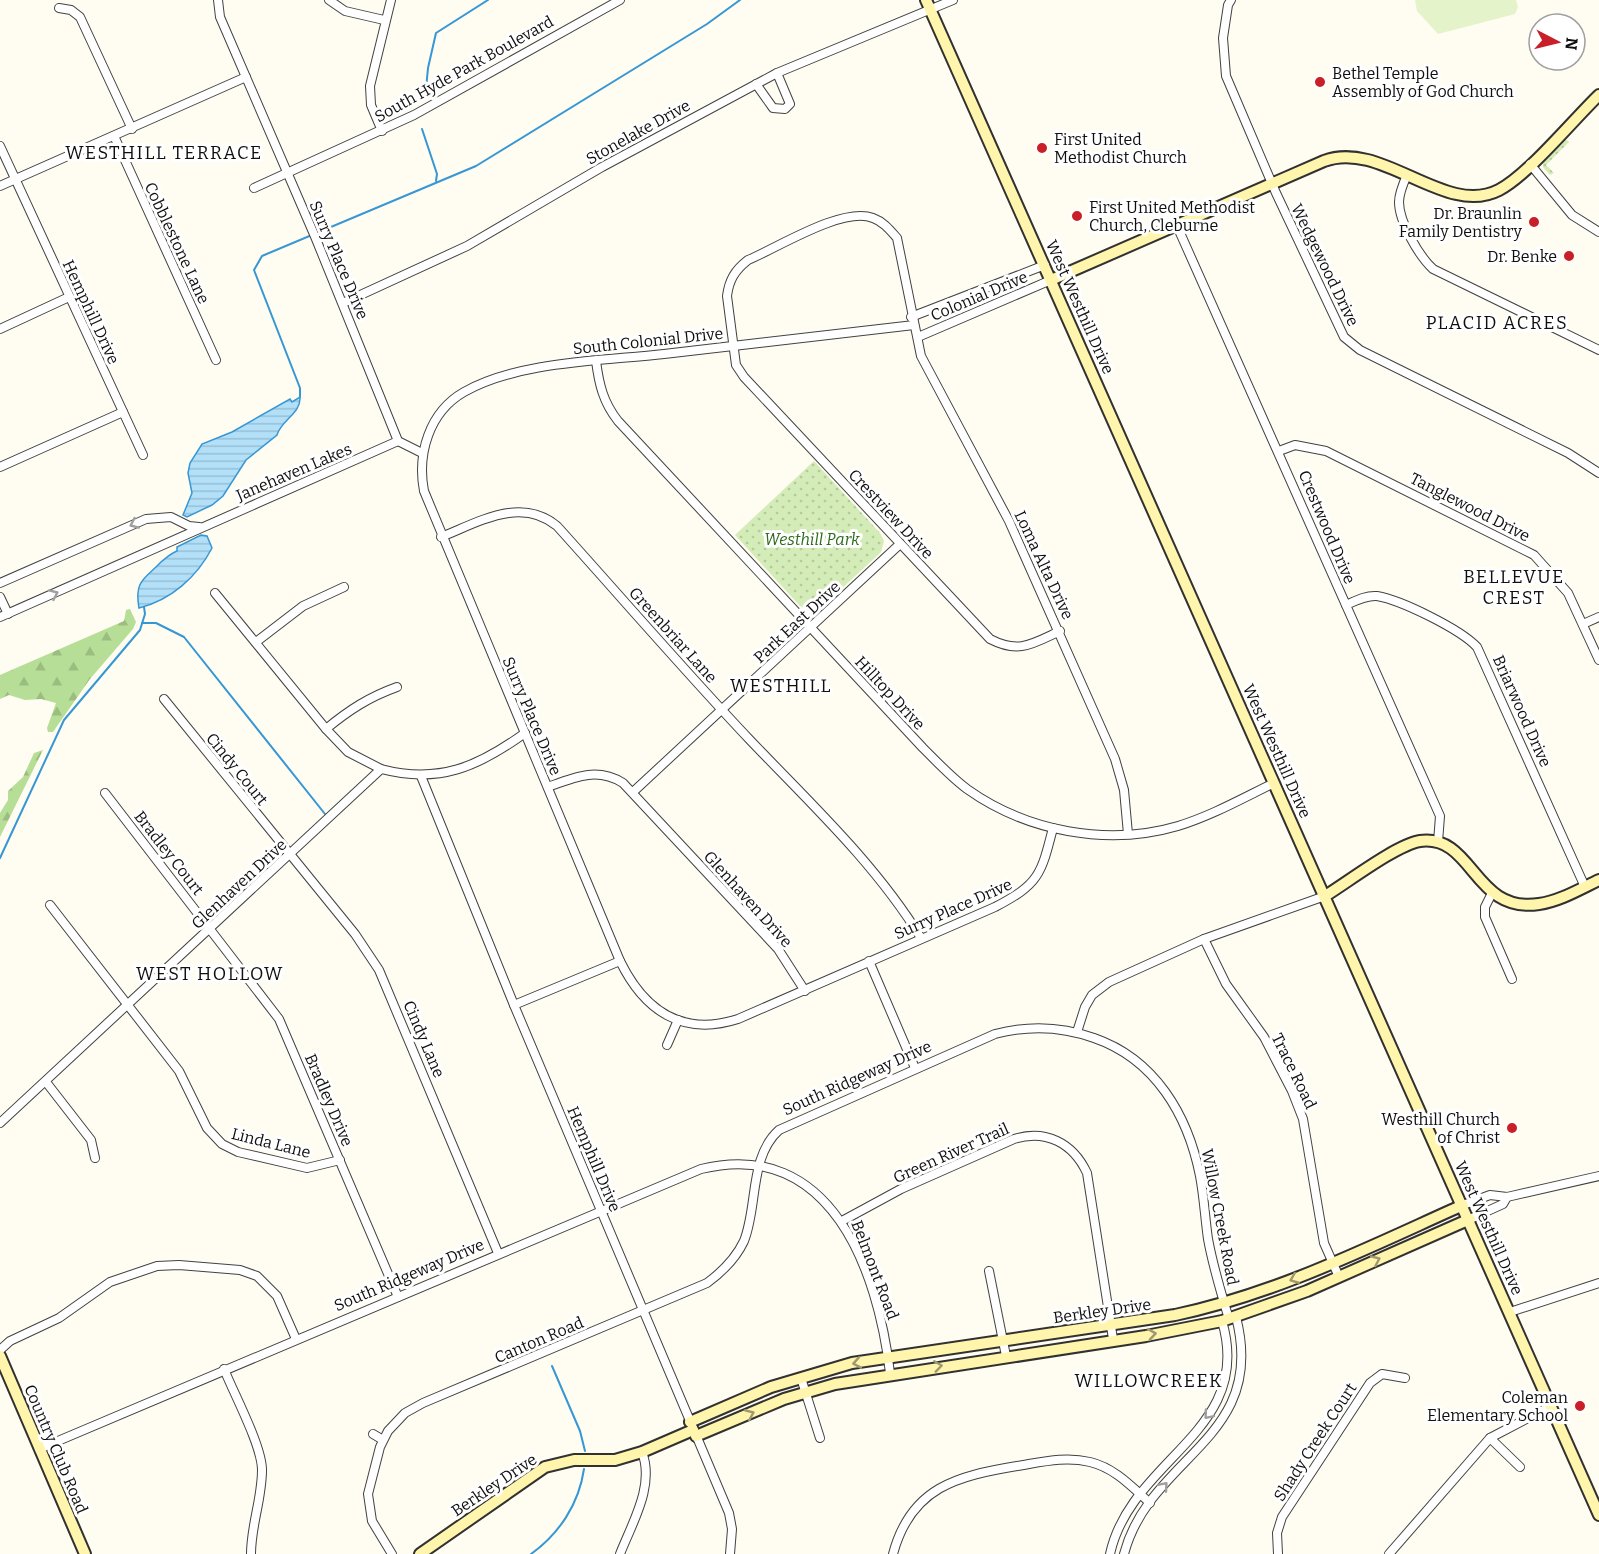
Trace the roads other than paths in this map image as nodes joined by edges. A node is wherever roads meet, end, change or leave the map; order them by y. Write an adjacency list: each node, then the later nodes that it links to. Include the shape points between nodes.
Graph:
1 (218, 0): 11 (street, Surry Place Drive, via 220,16)
2 (329, 0): 9 (street, via 345,11)
3 (391, 0): 9 (street)
4 (620, 0): 15 (street, South Hyde Park Boulevard)
5 (953, 0): 7 (street, Stonelake Drive)
6 (1231, 0): 22 (street, Wedgewood Drive, via 1223,38 1226,76)
7 (929, 5): 10 (street, Stonelake Drive); 27 (street, West Westhill Drive)
8 (59, 8): 14 (street, via 80,17)
9 (384, 20): 15 (street, via 370,86 371,105)
10 (777, 73): 12 (street, Stonelake Drive); 12 (street, via 790,104 785,110 773,108)
11 (246, 77): 14 (street); 19 (street, Surry Place Drive)
12 (756, 84): 30 (street, Stonelake Drive, via 467,246)
13 (1599, 96): 18 (street)
14 (132, 129): 16 (street)
15 (382, 131): 19 (street, South Hyde Park Boulevard)
16 (114, 136): 21 (street); 36 (street, Cobblestone Lane)
17 (0, 146): 21 (street, Hemphill Drive)
18 (1530, 164): 20 (street, via 1501,189 1478,196 1460,195); 26 (street, via 1572,214)
19 (288, 174): 24 (street, South Hyde Park Boulevard); 30 (street, Surry Place Drive)
20 (1407, 175): 22 (street, via 1362,158 1343,156); 35 (street, via 1400,212 1419,254 1433,269)
21 (15, 179): 23 (street); 29 (street, Hemphill Drive)
22 (1273, 185): 25 (street); 44 (street, Wedgewood Drive, via 1335,322 1351,344 1568,453)
23 (0, 186)
24 (254, 188)
25 (1177, 226): 28 (street); 40 (street, Crestwood Drive)
26 (1599, 231)
27 (1045, 265): 28 (street, West Westhill Drive); 31 (street, Colonial Drive)
28 (1051, 280): 33 (street, Colonial Drive); 67 (street, West Westhill Drive)
29 (69, 297): 32 (street); 38 (street, Hemphill Drive)
30 (343, 303): 39 (street, Surry Place Drive)
31 (912, 321): 33 (street, Loma Alta Drive); 34 (street, South Colonial Drive); 34 (street, Crestview Drive, via 897,238 872,217 855,216 838,219 739,267 728,285 727,296)
32 (0, 329)
33 (918, 337): 57 (street, Loma Alta Drive, via 929,375 1009,521)
34 (734, 346): 37 (street, South Colonial Drive); 47 (street, Crestview Drive, via 736,365 744,377)
35 (1599, 350)
36 (216, 360)
37 (596, 361): 41 (street, South Colonial Drive, via 519,372 463,393 438,418); 56 (street, Hilltop Drive, via 607,408)
38 (123, 412): 42 (street, Hemphill Drive); 43 (street)
39 (398, 441): 41 (street); 45 (street, Janehaven Lakes)
40 (1279, 451): 52 (street, Crestwood Drive); 55 (street, Tanglewood Drive, via 1295,445 1326,450 1521,547 1556,578)
41 (422, 453): 46 (street, Surry Place Drive, via 424,491)
42 (143, 455)
43 (0, 467)
44 (1599, 473)
45 (194, 528): 48 (street, one-way to 48, via 171,517 146,519); 53 (street, Janehaven Lakes, one-way to 45)
46 (441, 537): 62 (street, Greenbriar Lane, via 514,511 526,510 548,518); 64 (street, Surry Place Drive)
47 (900, 544): 56 (street, Park East Drive); 57 (street, Crestview Drive, via 990,639 1018,648)
48 (0, 583)
49 (344, 587): 58 (street, via 303,606)
50 (216, 593): 58 (street)
51 (0, 597): 53 (street)
52 (1346, 605): 73 (street, Crestwood Drive, via 1440,816); 76 (street, Briarwood Drive, via 1376,596 1458,631 1477,646)
53 (4, 616)
54 (1599, 617): 55 (street)
55 (1583, 624): 59 (street, Tanglewood Drive)
56 (811, 626): 62 (street, Park East Drive); 71 (street, Hilltop Drive, via 923,748 966,788 1017,817)
57 (1060, 632): 72 (street, Loma Alta Drive, via 1118,767)
58 (256, 642): 63 (street)
59 (1599, 660)
60 (397, 687): 63 (street, via 372,696)
61 (164, 699): 74 (street, Cindy Court)
62 (723, 711): 69 (street, Park East Drive); 81 (street, Greenbriar Lane, via 864,860)
63 (326, 729): 65 (street, via 348,752)
64 (525, 733): 66 (street, via 471,765 446,774); 68 (street, Surry Place Drive)
65 (381, 769): 66 (street); 74 (street, Glenhaven Drive)
66 (421, 776): 88 (street, Hemphill Drive)
67 (1274, 783): 72 (street, Hilltop Drive, via 1175,826); 78 (street, West Westhill Drive)
68 (548, 787): 69 (street, Glenhaven Drive, via 594,773 612,776); 83 (street, Surry Place Drive)
69 (633, 792): 86 (street, Glenhaven Drive, via 778,949)
70 (105, 793): 80 (street, Bradley Court)
71 (1053, 828): 72 (street, Hilltop Drive); 81 (street, Surry Place Drive, via 1041,872 1023,892 995,908)
72 (1128, 834)
73 (1438, 842): 77 (street, via 1457,852); 78 (street, via 1422,841 1403,847)
74 (290, 855): 80 (street, Glenhaven Drive); 104 (street, Cindy Lane, via 379,970)
75 (1599, 880): 76 (street)
76 (1585, 886): 77 (street, via 1537,904 1510,902)
77 (1492, 893): 85 (street, via 1485,917)
78 (1324, 896): 82 (street); 100 (street, West Westhill Drive)
79 (50, 905): 87 (street, Linda Lane)
80 (210, 929): 87 (street, Glenhaven Drive); 96 (street, Bradley Drive, via 279,1019)
81 (921, 938): 84 (street, Surry Place Drive)
82 (1204, 939): 90 (street, via 1101,987 1085,1007); 105 (street, Trace Road, via 1226,984 1264,1037 1292,1091 1303,1119 1319,1222)
83 (620, 961): 88 (street); 89 (street, Surry Place Drive, via 634,988 648,1003)
84 (869, 961): 86 (street, Surry Place Drive); 92 (street)
85 (1512, 979)
86 (805, 990): 89 (street, Surry Place Drive, via 725,1024)
87 (127, 1004): 93 (street, Glenhaven Drive); 96 (street, Linda Lane, via 187,1081 207,1128 222,1144 238,1152 307,1168)
88 (514, 1005): 101 (street, Hemphill Drive)
89 (678, 1020): 91 (street)
90 (1077, 1032): 92 (street, South Ridgeway Drive, via 1043,1027 1012,1030); 110 (street, Willow Creek Road, via 1110,1044 1143,1066 1178,1112 1196,1156 1208,1239)
91 (667, 1045)
92 (915, 1068): 97 (street, South Ridgeway Drive, via 779,1130 764,1150)
93 (46, 1082): 94 (street, Glenhaven Drive); 95 (street, via 91,1140)
94 (0, 1123)
95 (95, 1158)
96 (339, 1160): 109 (street, Bradley Drive)
97 (760, 1166): 101 (street, South Ridgeway Drive, via 735,1163 701,1169); 103 (street, Belmont Road, via 780,1171 808,1186); 111 (street, Canton Road, via 744,1240 728,1265 695,1290)
98 (1599, 1176): 99 (street, Berkley Drive)
99 (1507, 1197): 100 (street, Berkley Drive, via 1490,1195); 102 (street, Berkley Drive, via 1503,1204)
100 (1463, 1205): 102 (street, West Westhill Drive); 105 (street, Berkley Drive)
101 (601, 1211): 104 (street, South Ridgeway Drive); 111 (street, Hemphill Drive)
102 (1470, 1219): 107 (street, Berkley Drive, one-way to 102); 112 (street, West Westhill Drive)
103 (842, 1221): 114 (street, Green River Trail, via 901,1189 1014,1139 1034,1135 1057,1140 1075,1152 1087,1173); 121 (street, Belmont Road, via 879,1312)
104 (498, 1254): 109 (street, South Ridgeway Drive)
105 (1333, 1263): 107 (street, Trace Road); 110 (street, Berkley Drive, one-way to 110)
106 (989, 1271): 117 (street)
107 (1339, 1276): 113 (street, Berkley Drive, via 1307,1292)
108 (1599, 1283): 112 (street)
109 (398, 1297): 115 (street, South Ridgeway Drive)
110 (1224, 1304): 113 (street, Willow Creek Road); 114 (street, Berkley Drive)
111 (642, 1311): 128 (street, Hemphill Drive); 132 (street, Canton Road, via 413,1408 396,1421)
112 (1510, 1312): 127 (street, West Westhill Drive)
113 (1229, 1319): 116 (street, Berkley Drive, one-way to 113); 136 (street, Willow Creek Road, one-way to 136, via 1229,1363 1220,1398); 137 (street, Willow Creek Road, one-way to 113, via 1232,1404 1243,1360)
114 (1110, 1325): 116 (street, Green River Trail); 117 (street, Berkley Drive)
115 (296, 1339): 118 (street, via 277,1296 257,1276 240,1270 179,1265 157,1266 110,1282 59,1318 10,1341); 122 (street, South Ridgeway Drive)
116 (1113, 1339): 120 (street, Berkley Drive)
117 (1004, 1341): 120 (street); 121 (street, Berkley Drive)
118 (0, 1350)
119 (0, 1356): 133 (street, Country Club Road)
120 (1006, 1356): 123 (street, Berkley Drive, one-way to 120)
121 (889, 1358): 123 (street, Belmont Road); 124 (street, Berkley Drive, one-way to 124, via 852,1363)
122 (224, 1370): 133 (street, South Ridgeway Drive); 140 (street, via 262,1462)
123 (891, 1373): 126 (street, Berkley Drive)
124 (801, 1378): 126 (street); 128 (street, Berkley Drive)
125 (1405, 1378): 148 (street, Shady Creek Court, via 1383,1374 1370,1383 1282,1517 1277,1533)
126 (806, 1392): 128 (street, Berkley Drive, one-way to 126); 130 (street)
127 (1551, 1406): 131 (street); 138 (street, West Westhill Drive)
128 (693, 1429): 134 (street, Berkley Drive); 144 (street, Hemphill Drive, via 729,1513)
129 (373, 1434): 132 (street)
130 (820, 1438)
131 (1490, 1438): 135 (street); 149 (street)
132 (383, 1440): 141 (street, Canton Road, via 368,1502 372,1521)
133 (39, 1449): 139 (street, Country Club Road)
134 (642, 1452): 142 (street, Berkley Drive, via 615,1461 574,1460 545,1467); 143 (street, via 647,1469 645,1488)
135 (1520, 1467)
136 (1139, 1494): 137 (street); 145 (street, via 1107,1468 1074,1460 1058,1459 970,1474 937,1489 915,1509); 146 (street, Willow Creek Road, via 1124,1516)
137 (1149, 1503): 147 (street, Willow Creek Road)
138 (1599, 1515)
139 (85, 1554)
140 (251, 1554)
141 (392, 1554)
142 (420, 1554)
143 (620, 1554)
144 (730, 1554)
145 (892, 1554)
146 (1110, 1554)
147 (1124, 1554)
148 (1278, 1554)
149 (1389, 1554)

